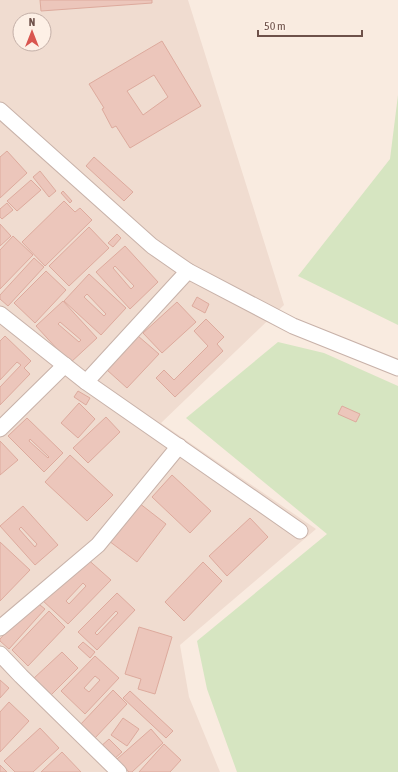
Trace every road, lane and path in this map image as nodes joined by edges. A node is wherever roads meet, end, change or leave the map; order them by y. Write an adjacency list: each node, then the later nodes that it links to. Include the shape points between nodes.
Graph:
1 (0, 110): 2 (street, via 152,246)
2 (188, 271): 5 (street, via 293,326); 6 (street)
3 (0, 314): 4 (street)
4 (64, 365): 6 (street); 7 (street)
5 (398, 368)
6 (86, 382): 8 (street)
7 (0, 430)
8 (179, 446): 9 (street); 10 (street, via 98,545)
9 (300, 531)
10 (0, 628)
11 (0, 654): 12 (street)
12 (119, 772)

